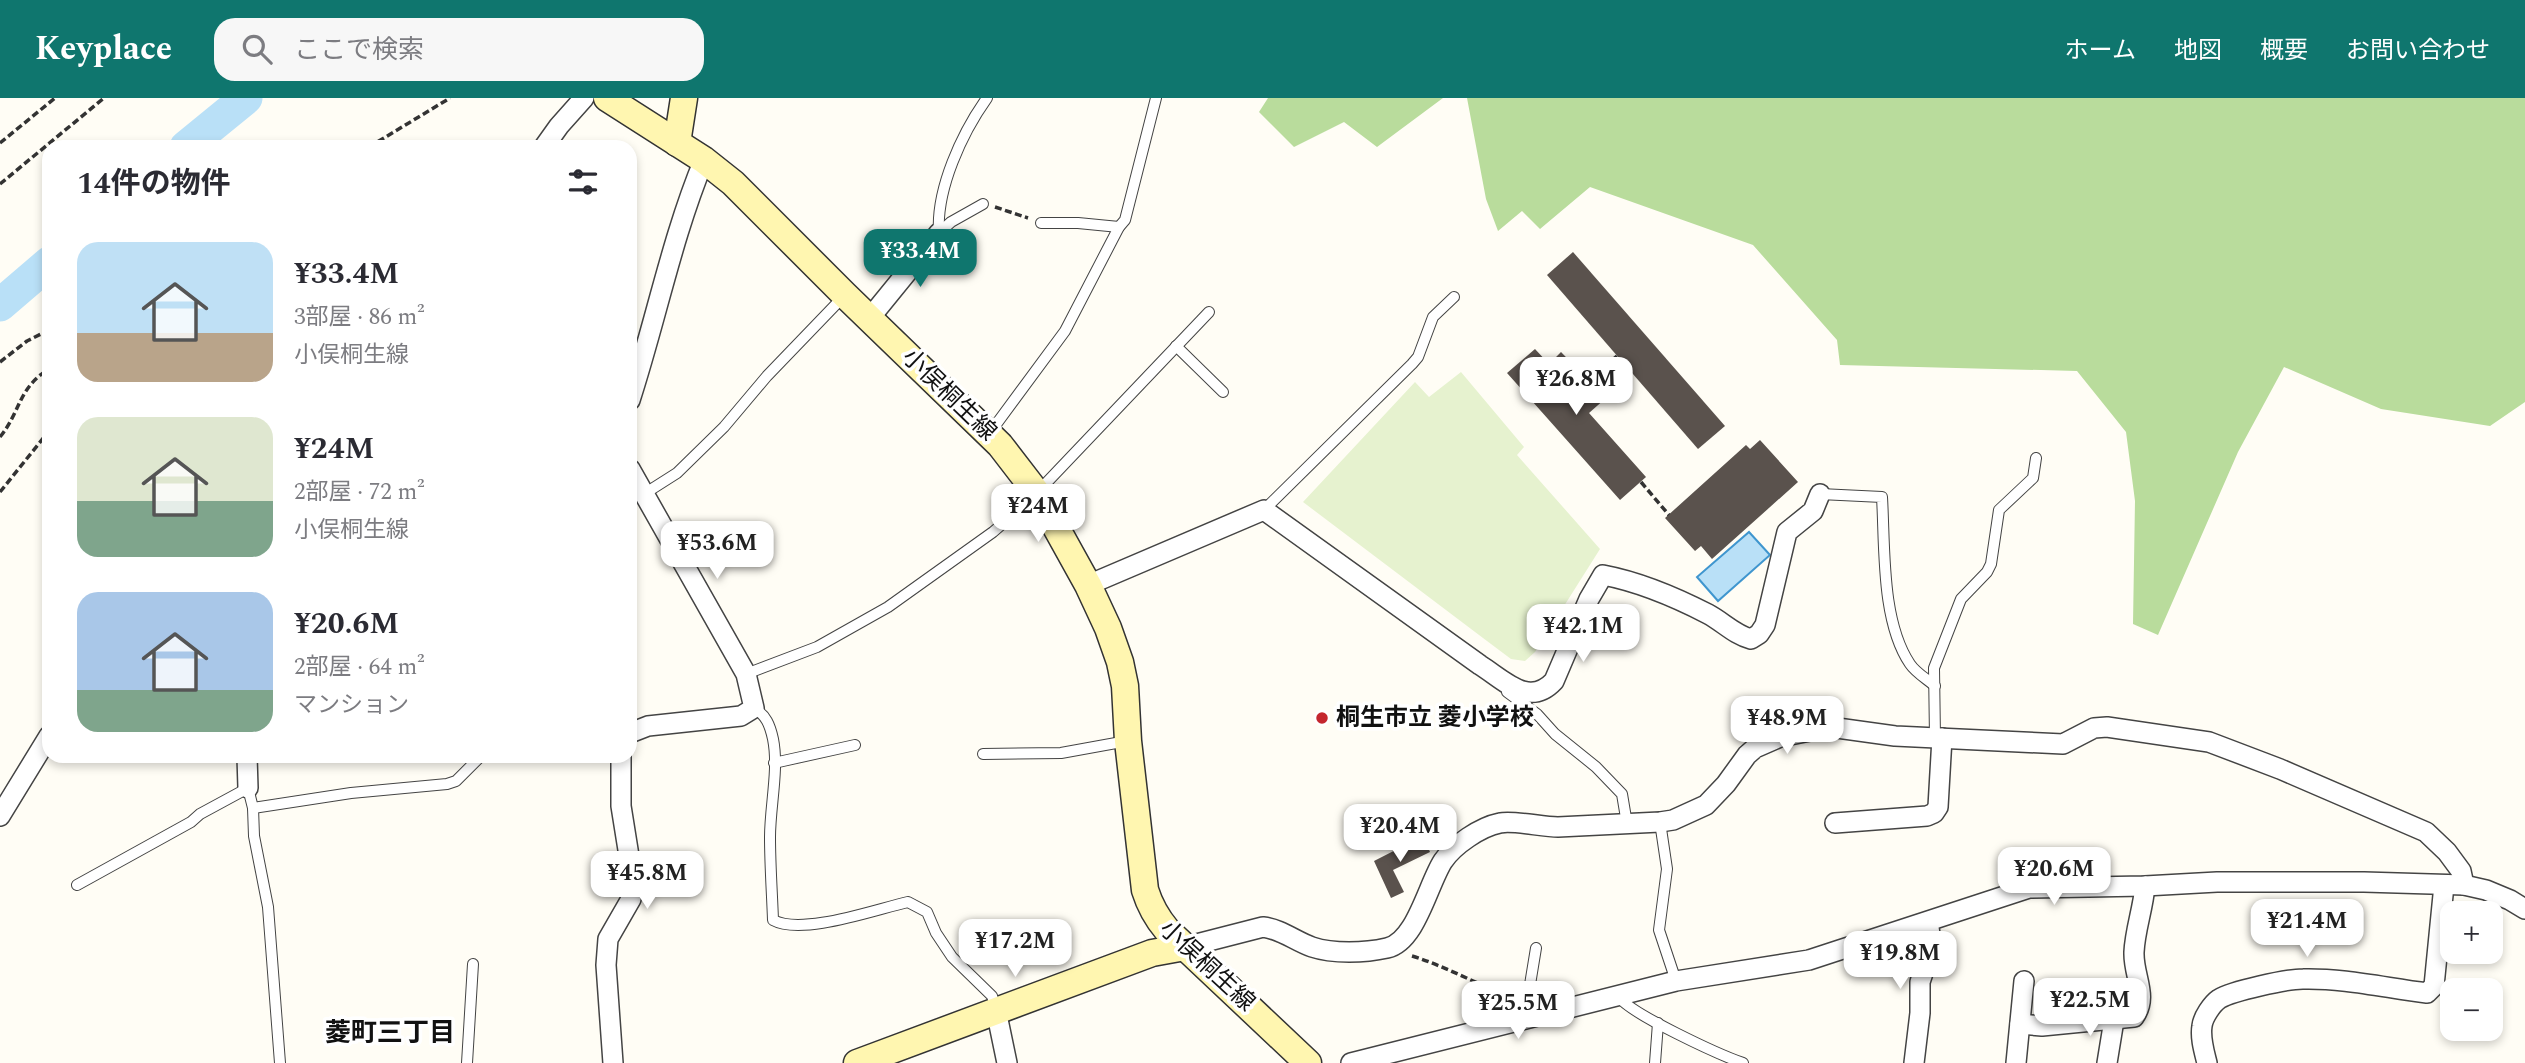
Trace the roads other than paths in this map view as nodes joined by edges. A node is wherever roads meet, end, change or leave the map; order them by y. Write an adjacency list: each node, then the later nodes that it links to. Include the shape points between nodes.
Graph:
1 (584, 98): 6 (street)
2 (607, 98): 7 (main road, 小俣桐生線)
3 (684, 98): 7 (main road)
4 (986, 98): 12 (lane, via 944,187)
5 (1156, 98): 11 (lane, via 1125,220)
6 (549, 140)
7 (677, 143): 8 (main road, 小俣桐生線)
8 (704, 160): 13 (main road, 小俣桐生線, via 746,194); 18 (street, via 675,239)
9 (983, 204): 12 (lane)
10 (1041, 223): 11 (lane)
11 (1119, 227): 20 (lane, via 1065,331)
12 (939, 233): 16 (street)
13 (845, 295): 16 (main road, 小俣桐生線); 24 (lane, via 724,427 677,473)
14 (1454, 297): 26 (lane, via 1433,317 1418,358)
15 (1209, 313): 17 (lane)
16 (869, 319): 20 (main road, 小俣桐生線)
17 (1176, 346): 19 (lane); 23 (lane)
18 (637, 378)
19 (1223, 392)
20 (989, 434): 23 (main road, 小俣桐生線)
21 (2035, 458): 30 (lane, via 2033,478 1999,510 1991,564 1961,599 1934,668)
22 (637, 482): 24 (street)
23 (1037, 493): 27 (main road, 小俣桐生線); 29 (lane, via 993,532 888,607 817,647)
24 (644, 494): 29 (street)
25 (1819, 494): 28 (street, via 1813,511 1787,532 1765,625 1751,639 1679,598 1603,575 1554,681 1545,690 1530,694); 30 (lane, via 1882,497 1895,628 1912,666)
26 (1264, 510): 27 (street); 28 (street)
27 (1088, 585): 34 (main road, 小俣桐生線, via 1124,674)
28 (1480, 665): 47 (lane, via 1500,688 1597,767 1622,794)
29 (746, 674): 31 (street)
30 (1935, 686): 33 (lane)
31 (754, 708): 32 (street, via 741,716); 41 (lane, via 767,719)
32 (637, 730)
33 (1939, 737): 45 (street, via 1830,727 1780,737 1747,755 1706,805); 46 (street, via 1938,807 1934,813); 49 (street, via 2063,744 2094,727 2107,727 2209,742 2426,832 2461,872)
34 (1128, 741): 37 (lane, via 1062,753); 53 (main road, 小俣桐生線, via 1145,890 1155,917)
35 (855, 745): 41 (lane)
36 (42, 747): 44 (street)
37 (983, 754)
38 (247, 763): 42 (street)
39 (474, 763): 43 (lane, via 447,784)
40 (621, 763): 66 (street, via 621,806 633,881 631,900 608,939)
41 (774, 763): 59 (lane, via 770,837 773,920 823,923 908,902 927,912 952,957 992,996)
42 (248, 788): 43 (lane); 48 (lane)
43 (253, 808): 64 (lane, via 268,907)
44 (0, 816)
45 (1660, 822): 47 (street); 56 (lane, via 1667,869 1659,930)
46 (1835, 823)
47 (1627, 824): 53 (street, via 1542,827 1509,822 1486,828 1444,860 1413,924 1394,945 1373,950 1313,948 1263,927)
48 (77, 885)
49 (2454, 885): 50 (street, via 2217,881); 51 (street, via 2486,890); 76 (street, via 2434,986 2427,993 2300,979 2245,990 2220,998 2202,1024)
50 (2145, 886): 52 (street, via 2029,888); 61 (street, via 2134,952 2141,1008 2134,1017)
51 (2525, 909)
52 (1928, 922): 56 (street, via 1809,960); 73 (street, via 1932,946 1920,982)
53 (1185, 947): 59 (main road, via 1152,953); 69 (main road, 小俣桐生線)
54 (1536, 948): 60 (lane)
55 (473, 964): 65 (lane)
56 (1676, 981): 58 (street)
57 (2024, 981): 63 (street)
58 (1617, 995): 60 (street); 62 (lane)
59 (996, 1010): 67 (main road); 68 (street)
60 (1527, 1010): 70 (street)
61 (2114, 1020): 63 (street); 75 (street)
62 (1658, 1023): 71 (lane); 72 (lane)
63 (2020, 1024): 74 (street)
64 (280, 1063)
65 (467, 1063)
66 (613, 1063)
67 (857, 1063)
68 (1007, 1063)
69 (1308, 1063)
70 (1351, 1063)
71 (1655, 1063)
72 (1743, 1063)
73 (1914, 1063)
74 (2016, 1063)
75 (2107, 1063)
76 (2207, 1063)

